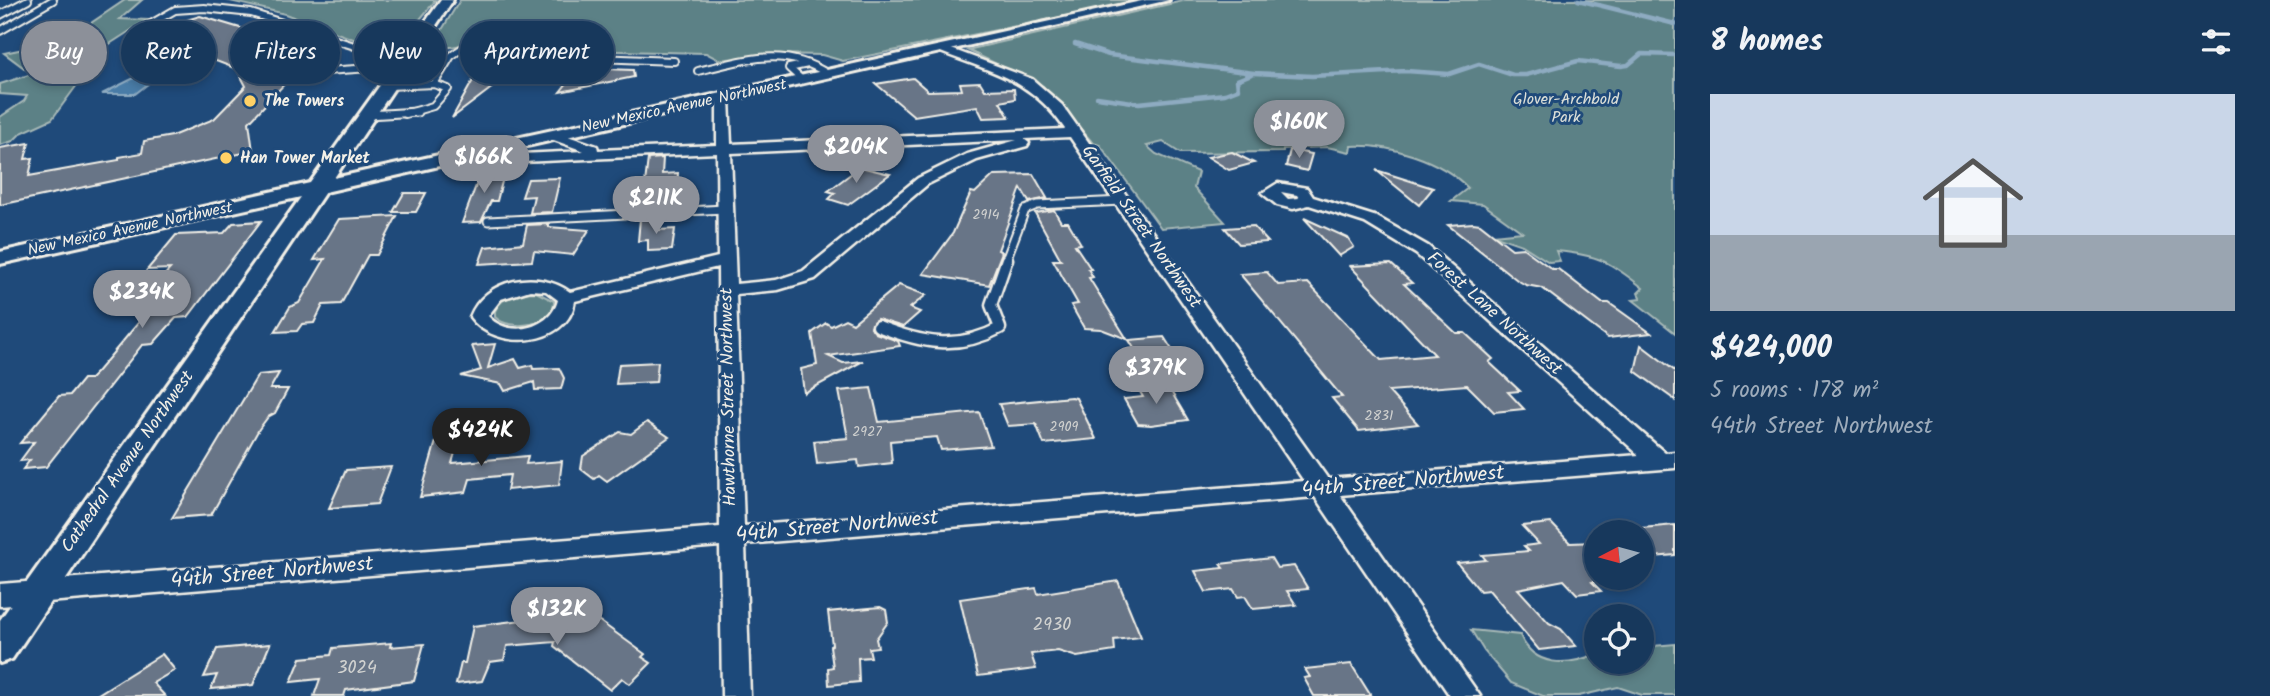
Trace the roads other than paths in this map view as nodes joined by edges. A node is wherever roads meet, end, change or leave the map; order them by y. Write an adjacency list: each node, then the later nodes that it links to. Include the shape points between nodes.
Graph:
1 (29, 0): 5 (lane)
2 (53, 0): 8 (lane)
3 (447, 0): 7 (street, Cathedral Avenue Northwest)
4 (1163, 0): 10 (street, New Mexico Avenue Northwest)
5 (0, 15)
6 (156, 21): 9 (lane, via 175,10 251,13)
7 (432, 21)
8 (0, 31)
9 (354, 46)
10 (942, 49): 17 (street, New Mexico Avenue Northwest); 23 (street, Garfield Street Northwest, via 1028,82 1051,100)
11 (460, 51): 12 (lane)
12 (451, 52): 13 (lane); 14 (lane, via 475,45 519,55)
13 (446, 61)
14 (674, 61)
15 (810, 63): 16 (lane, via 755,59); 17 (lane); 18 (lane, via 789,68)
16 (698, 71)
17 (828, 74): 18 (street, New Mexico Avenue Northwest)
18 (802, 80): 21 (street, New Mexico Avenue Northwest)
19 (434, 84): 20 (lane); 22 (lane, via 447,89 438,105 424,111)
20 (388, 86): 22 (street, Cathedral Avenue Northwest)
21 (723, 98): 24 (street, New Mexico Avenue Northwest); 25 (street, Hawthorne Street Northwest)
22 (368, 115): 28 (street, Cathedral Avenue Northwest)
23 (1075, 133): 25 (street); 30 (street, Garfield Street Northwest); 35 (street, via 1000,148 953,165 912,188 816,272 778,285)
24 (553, 135): 26 (street); 27 (street, New Mexico Avenue Northwest)
25 (724, 148): 26 (street); 31 (street, Hawthorne Street Northwest)
26 (610, 153): 27 (street)
27 (432, 162): 28 (street, New Mexico Avenue Northwest)
28 (319, 187): 33 (street, New Mexico Avenue Northwest); 41 (street, Cathedral Avenue Northwest)
29 (1308, 200): 38 (street, Forest Lane Northwest, via 1371,220 1413,243)
30 (1123, 201): 37 (lane, via 1025,209 991,304 1000,328 984,338 941,345 921,343); 39 (street, Garfield Street Northwest)
31 (726, 209): 32 (lane); 34 (street, Hawthorne Street Northwest)
32 (488, 220)
33 (0, 258)
34 (727, 260): 35 (street, Hawthorne Street Northwest); 36 (street)
35 (727, 290): 40 (street, Hawthorne Street Northwest)
36 (567, 298)
37 (878, 326)
38 (1667, 461): 39 (street, 44th Street Northwest)
39 (1323, 489): 40 (street, 44th Street Northwest); 45 (street, Garfield Street Northwest)
40 (732, 536): 41 (street, 44th Street Northwest); 44 (street, Hawthorne Street Northwest)
41 (39, 592): 42 (street, 44th Street Northwest); 43 (street, Cathedral Avenue Northwest)
42 (0, 595)
43 (0, 648)
44 (736, 696)
45 (1466, 696)

